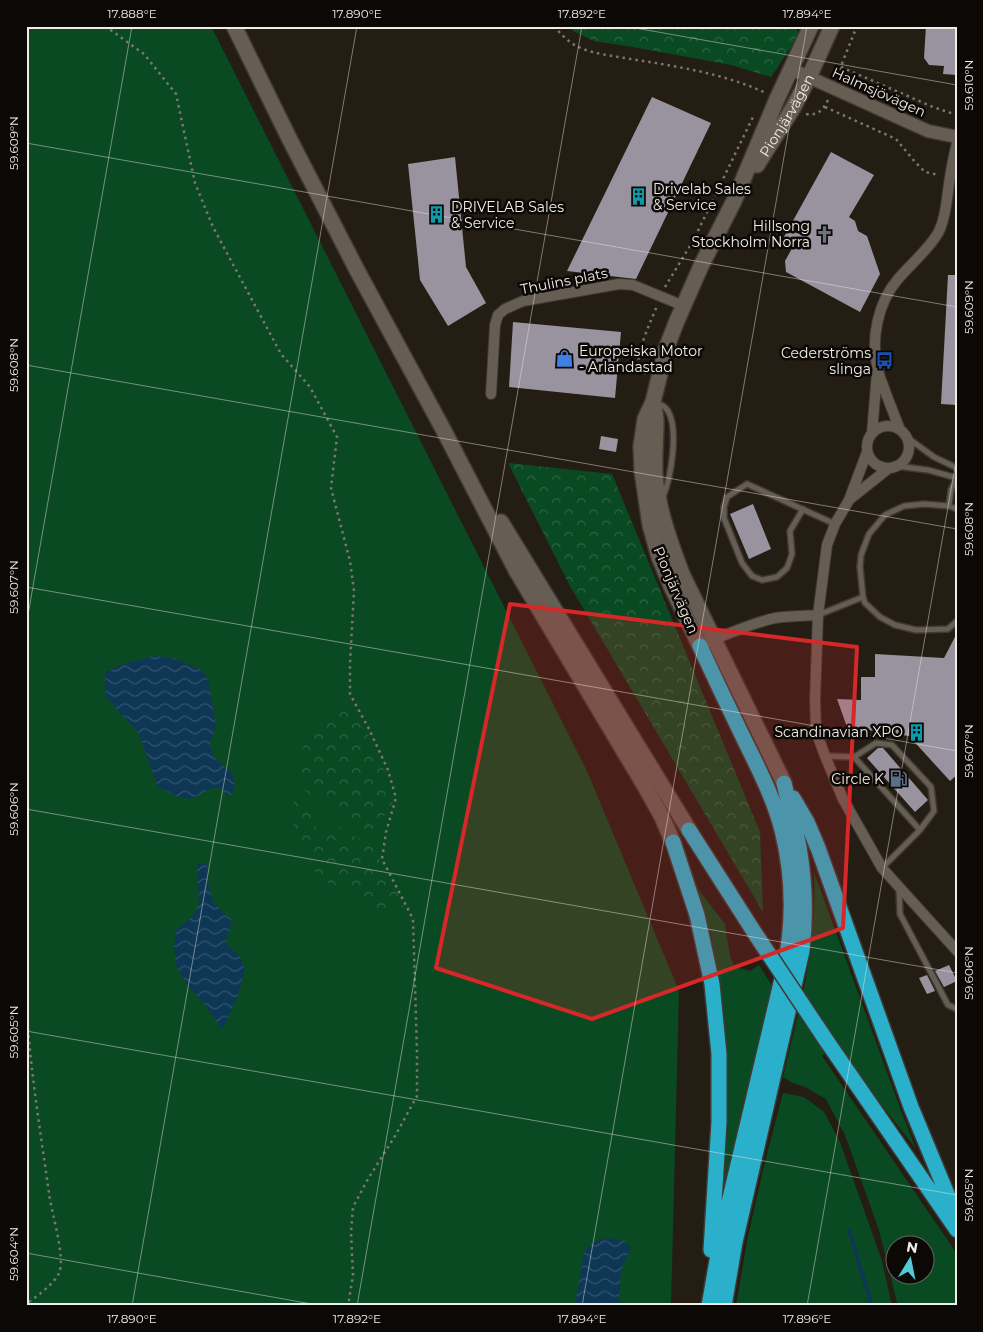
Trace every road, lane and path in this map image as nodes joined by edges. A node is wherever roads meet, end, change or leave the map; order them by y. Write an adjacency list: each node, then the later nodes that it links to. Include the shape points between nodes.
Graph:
1 (105, 26): 56 (path, via 144,54 176,94 195,182 212,227 281,354 310,387 337,437 331,488 350,561 354,592 350,694 388,770 396,798 382,859 413,919 417,1052 417,1096 353,1207)
2 (234, 26): 26 (main road, via 358,272)
3 (554, 26): 11 (path, via 565,39 585,50 712,74)
4 (811, 26): 8 (main road, Pionjärvägen)
5 (832, 26): 9 (main road, Pionjärvägen)
6 (857, 26): 7 (path)
7 (841, 67): 10 (path); 15 (path)
8 (790, 69): 9 (street, Halmsjövägen); 11 (main road, Pionjärvägen)
9 (809, 77): 10 (street, Halmsjövägen); 13 (main road, Pionjärvägen)
10 (832, 88): 12 (path); 16 (street, Halmsjövägen, via 928,131)
11 (777, 99): 19 (main road, Pionjärvägen)
12 (825, 106): 13 (path, via 812,115); 18 (path, via 896,139 925,172)
13 (793, 108): 19 (main road, Pionjärvägen)
14 (756, 109): 20 (path, via 693,241)
15 (957, 115)
16 (957, 137)
17 (957, 143): 22 (street, via 940,231 896,281 882,308 876,335)
18 (940, 175)
19 (734, 202): 21 (main road, Pionjärvägen)
20 (661, 296): 21 (street, Thulins plats); 23 (path, via 637,365 644,374); 24 (street, Thulins plats, via 633,285 619,284 523,301 505,309 498,315 495,325)
21 (684, 306): 23 (main road, Pionjärvägen)
22 (878, 370): 27 (street); 28 (street)
23 (658, 377): 25 (main road, Pionjärvägen)
24 (491, 394)
25 (653, 402): 41 (main road, Pionjärvägen, via 656,419 655,474 660,504 671,546); 41 (main road, Pionjärvägen, via 645,419 641,446 650,525 672,588)
26 (443, 430): 45 (main road); 47 (main road, via 517,572 646,788)
27 (872, 433): 28 (street, via 893,427); 29 (street)
28 (902, 433): 30 (street, via 908,444 908,453 903,461); 31 (lane, via 934,457)
29 (867, 452): 30 (street, via 874,463); 33 (street)
30 (892, 467): 32 (lane, via 928,470); 33 (street)
31 (957, 468)
32 (957, 477): 34 (lane)
33 (849, 500): 37 (street)
34 (948, 506): 36 (lane); 38 (lane, via 904,506 885,515 869,534 861,555)
35 (803, 509): 35 (lane, via 747,484 728,497 724,518 742,564 752,576 762,580 777,577 787,568 792,554 790,531); 37 (lane)
36 (957, 509)
37 (835, 524): 39 (street, via 827,545)
38 (863, 597): 39 (lane); 40 (lane, via 880,617 916,630 948,629)
39 (818, 615): 41 (street, Pionjärvägen, via 765,620); 42 (street, via 814,699 816,731)
40 (957, 621)
41 (707, 643): 44 (main road, Pionjärvägen); 57 (highway, via 782,829 791,905 790,944 722,1232)
42 (825, 756): 43 (lane); 48 (street, via 843,800)
43 (854, 757): 46 (lane); 46 (lane, via 876,743 892,745 931,787 934,812)
44 (784, 783): 53 (highway, via 818,848 903,1085); 58 (highway, via 803,880 802,950 735,1242)
45 (689, 830): 54 (highway, bridge, via 826,1040)
46 (920, 830): 48 (lane)
47 (673, 842): 57 (highway, via 697,916 710,974 719,1054 719,1122)
48 (882, 868): 49 (street)
49 (899, 887): 50 (street); 52 (lane, via 900,914 948,1005)
50 (957, 951)
51 (26, 1003): 55 (path, via 33,1082 61,1260 59,1273 47,1288)
52 (957, 1009)
53 (957, 1218)
54 (957, 1230)
55 (26, 1304)
56 (348, 1306)
57 (709, 1306)
58 (724, 1306)

